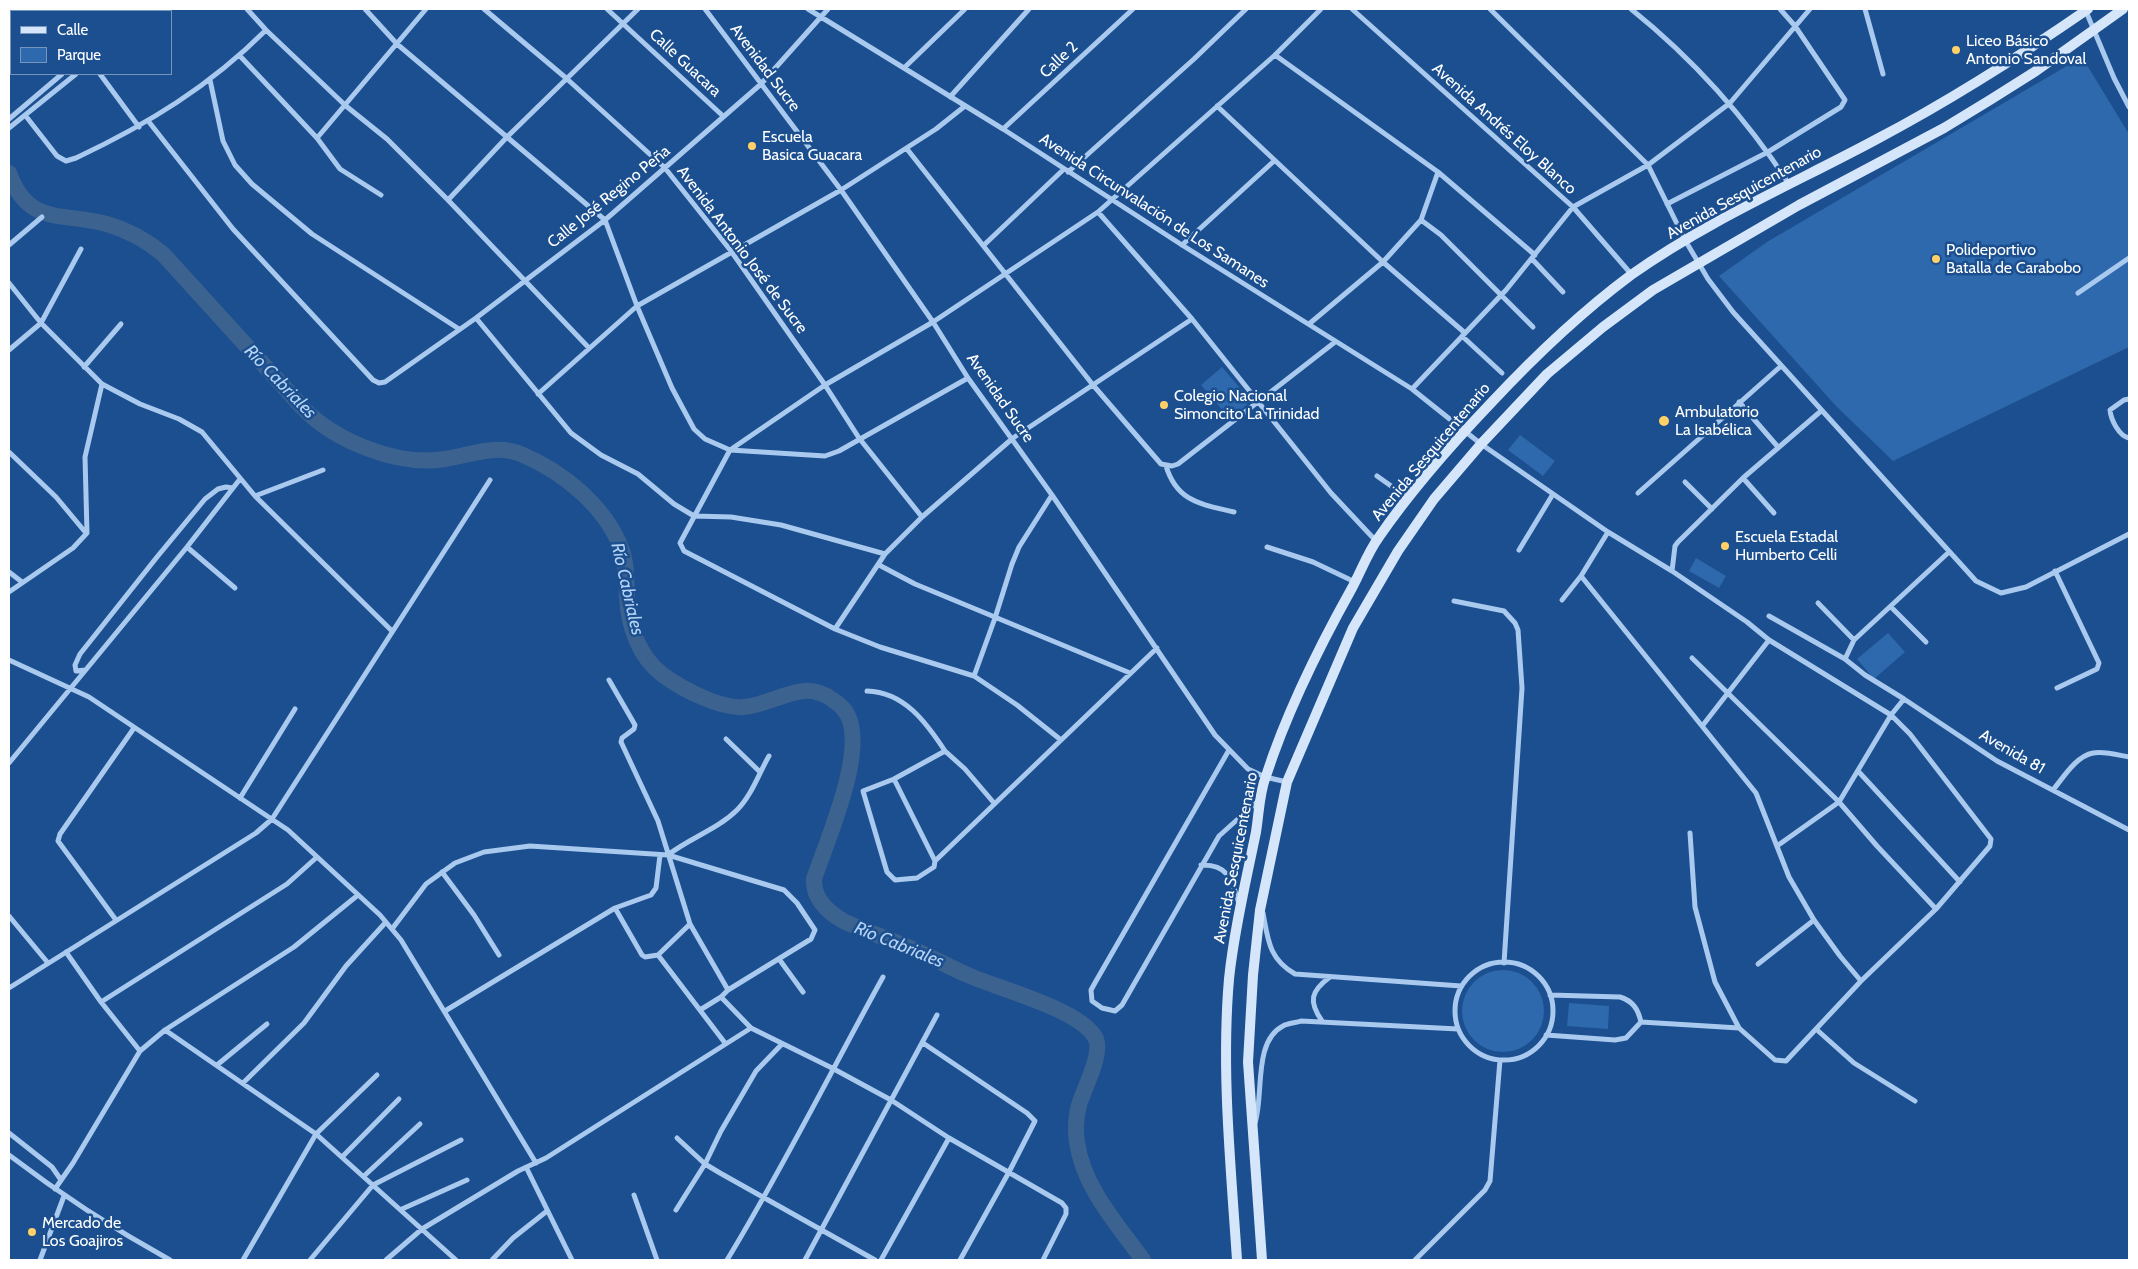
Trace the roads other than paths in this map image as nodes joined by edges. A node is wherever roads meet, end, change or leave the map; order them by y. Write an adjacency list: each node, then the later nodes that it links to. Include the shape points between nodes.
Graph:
1 (247, 9): 26 (street)
2 (365, 9): 28 (street)
3 (426, 9): 28 (street)
4 (484, 9): 36 (street, Avenida Antonio José de Sucre)
5 (607, 9): 24 (street, Calle Guacara)
6 (638, 9): 24 (street)
7 (705, 9): 38 (street, Avenidad Sucre)
8 (808, 9): 23 (street, Avenida Circunvalación de Los Samanes)
9 (828, 9): 23 (street, Calle José Regino Peña)
10 (965, 9): 31 (street)
11 (1029, 9): 39 (street)
12 (1133, 9): 51 (street, Calle 2)
13 (1246, 9): 59 (street)
14 (1321, 9): 29 (street)
15 (1352, 9): 67 (street, Avenida Andrés Eloy Blanco)
16 (1490, 9): 57 (street)
17 (1630, 9): 40 (street, via 1653,27)
18 (1780, 9): 25 (street)
19 (1810, 9): 25 (street)
20 (1865, 9): 32 (street)
21 (2124, 9): 27 (main road, Avenida Sesquicentenario)
22 (2086, 10): 27 (street); 61 (main road, Avenida Sesquicentenario, via 2018,58 1933,108)
23 (820, 17): 31 (street, Avenida Circunvalación de Los Samanes); 38 (street, Calle José Regino Peña)
24 (623, 23): 36 (street); 46 (street, Calle Guacara)
25 (1795, 26): 40 (street); 55 (street, via 1845,100 1832,114)
26 (266, 30): 30 (street); 41 (street)
27 (2093, 31): 44 (street); 81 (main road, Avenida Sesquicentenario, via 1944,128 1800,205)
28 (397, 44): 41 (street); 53 (street)
29 (1275, 55): 43 (street); 60 (street)
30 (240, 56): 37 (street); 52 (street)
31 (905, 68): 39 (street, Avenida Circunvalación de Los Samanes)
32 (1884, 74)
33 (61, 75): 47 (street)
34 (75, 75): 45 (street)
35 (101, 75): 49 (street)
36 (566, 78): 53 (street); 58 (street, Avenida Antonio José de Sucre)
37 (210, 80): 48 (street); 97 (street, via 223,141 235,165 252,184 312,234)
38 (761, 84): 46 (street, Calle José Regino Peña); 62 (street, Avenidad Sucre)
39 (950, 97): 42 (street, Avenida Circunvalación de Los Samanes)
40 (1730, 103): 55 (street); 57 (street)
41 (346, 106): 52 (street); 65 (street, via 387,139)
42 (965, 106): 51 (street, Avenida Circunvalación de Los Samanes); 54 (street)
43 (1217, 106): 56 (street); 64 (street)
44 (2129, 106)
45 (25, 115): 49 (street, via 57,156 66,161); 50 (street)
46 (724, 116): 58 (street, Calle José Regino Peña)
47 (11, 118)
48 (148, 122): 49 (street); 97 (street, Calle José Regino Peña, via 250,249 374,380 385,382)
49 (139, 127)
50 (9, 128)
51 (1003, 129): 59 (street, Avenida Circunvalación de Los Samanes)
52 (317, 138): 63 (street, via 340,169)
53 (507, 138): 65 (street); 70 (street)
54 (907, 149): 62 (street); 74 (street)
55 (1768, 152): 61 (street); 66 (street)
56 (1274, 160): 75 (street); 80 (street)
57 (1648, 166): 66 (street); 67 (street)
58 (665, 168): 70 (street, Calle José Regino Peña); 77 (street, Avenida Antonio José de Sucre)
59 (1066, 171): 64 (street, Avenida Circunvalación de Los Samanes); 74 (street)
60 (1438, 172): 71 (street); 78 (street)
61 (1789, 184): 72 (main road, Avenida Sesquicentenario)
62 (840, 190): 77 (street); 92 (street, Avenidad Sucre)
63 (381, 195)
64 (1111, 199): 68 (street); 75 (street, Avenida Circunvalación de Los Samanes)
65 (448, 200): 84 (street)
66 (1667, 204): 72 (street)
67 (1573, 207): 78 (street); 83 (street, Avenida Andrés Eloy Blanco)
68 (1098, 212): 82 (street); 91 (street)
69 (42, 217): 73 (street)
70 (605, 220): 84 (street, Calle José Regino Peña); 89 (street)
71 (1421, 220): 80 (street); 88 (street, via 1441,235)
72 (1685, 240): 81 (street); 83 (main road, Avenida Sesquicentenario)
73 (9, 245)
74 (984, 245): 82 (street)
75 (1182, 245): 95 (street, Avenida Circunvalación de Los Samanes)
76 (81, 249): 93 (street)
77 (731, 251): 89 (street); 107 (street, Avenida Antonio José de Sucre)
78 (1533, 257): 86 (street); 88 (street)
79 (2129, 258): 87 (street)
80 (1383, 262): 95 (street); 98 (street)
81 (1699, 264): 102 (street, via 1733,312); 119 (main road, Avenida Sesquicentenario, via 1653,290 1603,327 1547,374)
82 (1006, 275): 92 (street); 108 (street)
83 (1632, 275): 115 (main road, Avenida Sesquicentenario, via 1532,359)
84 (524, 280): 90 (street, Calle José Regino Peña); 100 (street)
85 (9, 283): 93 (street)
86 (1564, 292)
87 (2078, 293)
88 (1500, 296): 96 (street); 98 (street)
89 (637, 306): 100 (street); 121 (street, via 686,417 705,440)
90 (476, 318): 97 (street, Calle José Regino Peña); 110 (street)
91 (1192, 319): 108 (street); 112 (street)
92 (933, 322): 105 (street, Avenidad Sucre); 107 (street)
93 (41, 323): 101 (street); 103 (street)
94 (121, 324): 103 (street)
95 (1308, 324): 99 (street, Avenida Circunvalación de Los Samanes)
96 (1534, 327)
97 (459, 329)
98 (1464, 334): 104 (street); 109 (street)
99 (1334, 342): 109 (street, Avenida Circunvalación de Los Samanes); 112 (street)
100 (589, 348): 110 (street)
101 (9, 350)
102 (1780, 366): 113 (street); 114 (street)
103 (84, 367): 106 (street)
104 (1502, 373)
105 (968, 378): 116 (street); 117 (street, Avenidad Sucre)
106 (102, 384): 127 (street, via 202,432); 142 (street, via 85,457)
107 (825, 385): 116 (street, Avenida Antonio José de Sucre); 121 (street)
108 (1093, 385): 117 (street); 123 (street, via 1154,458)
109 (1412, 389): 115 (street, Avenida Circunvalación de Los Samanes)
110 (538, 394): 139 (street, via 571,433 601,455 638,474)
111 (2129, 399): 118 (street, via 2110,410 2120,433)
112 (1258, 402): 123 (street, via 1178,464); 144 (street, via 1331,493)
113 (1739, 402): 120 (street); 131 (street)
114 (1821, 411): 120 (street); 148 (street)
115 (1465, 430): 119 (street, Avenida Circunvalación de Los Samanes); 135 (main road, Avenida Sesquicentenario)
116 (859, 438): 121 (street, via 826,456); 140 (street, Avenida Antonio José de Sucre)
117 (1013, 438): 133 (street, Avenidad Sucre); 140 (street)
118 (2129, 438)
119 (1480, 444): 132 (street, Avenida Circunvalación de Los Samanes); 198 (main road, Avenida Sesquicentenario, via 1413,529 1353,628)
120 (1778, 447): 126 (street)
121 (730, 450): 139 (street)
122 (9, 452): 142 (street, via 56,497)
123 (1166, 466): 137 (street, via 1170,480 1180,493 1196,502)
124 (323, 470): 134 (street)
125 (1377, 476): 135 (street)
126 (1743, 478): 136 (street); 138 (street)
127 (240, 479): 130 (street); 134 (street)
128 (490, 480): 166 (street)
129 (1684, 482): 136 (street)
130 (233, 488): 145 (street); 174 (street, via 218,488 205,499 156,557 80,654 76,671)
131 (1638, 493)
132 (1553, 494): 141 (street, Avenida Circunvalación de Los Samanes); 147 (street)
133 (1052, 495): 164 (street, via 1019,547); 170 (street, Avenidad Sucre)
134 (255, 496): 166 (street)
135 (1408, 498): 144 (main road, Avenida Sesquicentenario)
136 (1712, 509): 151 (street, via 1675,546)
137 (1234, 512)
138 (1774, 514)
139 (694, 516): 149 (street, via 731,517 781,525); 165 (street, via 680,543 684,551)
140 (922, 517): 149 (street)
141 (1608, 532): 151 (street, Avenida Circunvalación de Los Samanes); 154 (street)
142 (87, 533): 155 (street, via 81,542)
143 (2129, 534): 152 (street)
144 (1376, 541): 156 (main road, Avenida Sesquicentenario)
145 (187, 547): 157 (street); 174 (street)
146 (1267, 547): 156 (street, via 1313,562)
147 (1519, 550)
148 (1949, 552): 152 (street, via 1976,581 2001,593 2026,587); 162 (street)
149 (885, 554): 150 (street)
150 (879, 565): 164 (street); 165 (street)
151 (1672, 571): 167 (street, Avenida Circunvalación de Los Samanes)
152 (2055, 571): 179 (street, via 2099,663 2097,668)
153 (9, 572): 155 (street)
154 (1581, 576): 159 (street); 185 (street)
155 (22, 582): 158 (street)
156 (1355, 582): 196 (main road, Avenida Sesquicentenario, via 1292,709)
157 (235, 588)
158 (9, 592)
159 (1562, 600)
160 (1454, 601): 231 (street, via 1504,611 1518,630 1522,688)
161 (1818, 603): 168 (street)
162 (1891, 607): 168 (street); 169 (street)
163 (1769, 616): 172 (street, Avenida 81)
164 (995, 618): 175 (street); 176 (street)
165 (835, 629): 176 (street, via 880,648)
166 (392, 631): 204 (street)
167 (1769, 640): 181 (street); 184 (street, Avenida Circunvalación de Los Samanes)
168 (1854, 640): 172 (street)
169 (1926, 642)
170 (1157, 648): 175 (street); 189 (street, Avenidad Sucre, via 1215,735)
171 (1692, 658): 181 (street)
172 (1845, 659): 182 (street, Avenida 81)
173 (9, 660): 178 (street)
174 (85, 670): 178 (street)
175 (1130, 673): 188 (street)
176 (974, 676): 188 (street)
177 (610, 680): 209 (street, via 635,725 621,742 658,821)
178 (72, 688): 186 (street); 193 (street)
179 (2058, 688)
180 (867, 691): 190 (street, via 879,691 914,710)
181 (1728, 692): 185 (street); 202 (street)
182 (1904, 699): 184 (street); 199 (street, Avenida 81, via 1997,760)
183 (295, 710): 200 (street)
184 (1891, 715): 194 (street); 214 (street, Avenida Circunvalación de Los Samanes, via 1910,734 1991,839 1990,846)
185 (1703, 725): 207 (street, via 1756,793)
186 (134, 728): 200 (street); 221 (street, via 58,841)
187 (726, 740): 195 (street)
188 (1062, 740): 203 (street)
189 (1229, 750): 196 (street, Avenidad Sucre, via 1248,769); 212 (street, via 1091,990 1092,1001 1114,1011 1122,1005)
190 (945, 751): 197 (street); 203 (street)
191 (769, 756): 195 (street)
192 (2129, 757): 199 (street, via 2095,752 2085,755)
193 (9, 763)
194 (1858, 771): 202 (street); 214 (street)
195 (760, 772): 209 (street, via 739,808)
196 (1265, 777): 198 (street, Avenidad Sucre); 201 (main road, Avenida Sesquicentenario)
197 (894, 778): 211 (street); 211 (street, via 862,791 887,872 895,880 917,878 934,867)
198 (1287, 782): 216 (main road, Avenida Sesquicentenario)
199 (2053, 790): 205 (street, Avenida 81)
200 (240, 798): 204 (street)
201 (1260, 800): 212 (street, via 1219,836); 218 (main road, Avenida Sesquicentenario)
202 (1839, 802): 207 (street); 219 (street)
203 (994, 803): 211 (street)
204 (272, 819): 210 (street); 221 (street, via 256,833)
205 (2129, 830)
206 (1690, 832): 250 (street, via 1695,907 1701,934 1715,982)
207 (1777, 846): 222 (street, via 1789,877)
208 (660, 855): 209 (street); 213 (street, via 530,846 484,852 455,863); 217 (street, via 654,892)
209 (668, 855): 224 (street); 229 (street, via 784,890 797,903 815,934)
210 (317, 857): 215 (street); 242 (street, via 287,884)
211 (934, 861)
212 (1201, 865): 218 (street, via 1221,868 1226,873 1232,880)
213 (442, 872): 225 (street, via 426,884); 227 (street)
214 (1960, 882): 219 (street)
215 (358, 895): 223 (street); 252 (street, via 294,947)
216 (1262, 904): 233 (street, via 1273,954 1283,966 1295,974); 268 (main road, Avenida Sesquicentenario, via 1253,975 1248,1062)
217 (615, 908): 228 (street, via 642,956); 244 (street)
218 (1240, 908): 308 (main road, Avenida Sesquicentenario, via 1230,978 1226,1065)
219 (1936, 909): 235 (street)
220 (9, 916): 230 (street)
221 (116, 920): 226 (street)
222 (1814, 920): 232 (street); 235 (street)
223 (386, 922): 225 (street); 263 (street, via 346,966 304,1022)
224 (690, 924): 228 (street); 238 (street)
225 (392, 929): 244 (street)
226 (66, 952): 230 (street); 242 (street)
227 (499, 955)
228 (658, 955): 243 (street)
229 (779, 959): 238 (street); 239 (street)
230 (48, 963): 237 (street)
231 (1504, 963): 236 (street, via 1482,967); 240 (street, via 1530,969 1542,980)
232 (1758, 964)
233 (1331, 976): 236 (street); 246 (street, via 1314,993 1313,1003)
234 (883, 977): 261 (street)
235 (1861, 981): 251 (street)
236 (1461, 986): 253 (street, via 1454,1005)
237 (9, 988)
238 (728, 990): 241 (street)
239 (803, 992)
240 (1550, 995): 247 (street, via 1620,997 1629,1000 1639,1011); 254 (street, via 1553,1011)
241 (720, 997): 243 (street); 249 (street)
242 (101, 1002): 258 (street)
243 (700, 1010): 255 (street)
244 (445, 1011): 276 (street)
245 (937, 1015): 256 (street)
246 (1322, 1021): 253 (street); 268 (street, via 1301,1021 1283,1026 1270,1036 1264,1052 1260,1109)
247 (1641, 1022): 250 (street); 254 (street, via 1626,1038)
248 (267, 1024): 260 (street)
249 (752, 1028): 255 (street); 257 (street)
250 (1738, 1028): 251 (street, via 1775,1060 1786,1061)
251 (1816, 1029): 266 (street, via 1854,1063)
252 (165, 1030): 258 (street); 260 (street)
253 (1458, 1030): 259 (street, via 1470,1048 1484,1057)
254 (1546, 1035): 259 (street, via 1530,1053 1516,1059)
255 (725, 1043): 276 (street)
256 (922, 1043): 265 (street); 279 (street, via 1034,1118 1034,1124)
257 (782, 1044): 261 (street); 277 (street, via 756,1071)
258 (140, 1051): 281 (street)
259 (1500, 1060): 310 (street, via 1490,1181 1485,1190)
260 (217, 1065): 263 (street)
261 (832, 1068): 265 (street); 287 (street)
262 (378, 1075): 270 (street)
263 (243, 1083): 270 (street)
264 (399, 1100): 275 (street)
265 (891, 1100): 272 (street); 292 (street)
266 (1915, 1101)
267 (420, 1124): 280 (street)
268 (1253, 1130): 309 (main road, Avenida Sesquicentenario)
269 (9, 1133): 281 (street, via 56,1170)
270 (316, 1134): 275 (street); 295 (street)
271 (677, 1138): 277 (street)
272 (948, 1138): 279 (street); 305 (street)
273 (461, 1140): 283 (street)
274 (9, 1155): 284 (street)
275 (343, 1156): 280 (street)
276 (536, 1163): 278 (street)
277 (705, 1164): 287 (street); 289 (street)
278 (526, 1167): 290 (street); 291 (street)
279 (1009, 1172): 306 (street); 307 (street, via 1066,1208)
280 (364, 1176): 283 (street)
281 (61, 1180): 284 (street)
282 (467, 1180): 288 (street)
283 (373, 1185): 288 (street); 296 (street)
284 (55, 1188): 286 (street)
285 (634, 1195): 301 (street)
286 (64, 1196): 293 (street); 294 (street)
287 (764, 1199): 292 (street); 302 (street)
288 (402, 1209): 291 (street)
289 (676, 1210)
290 (547, 1211): 299 (street); 300 (street)
291 (422, 1229): 297 (street); 298 (street)
292 (822, 1230): 303 (street); 304 (street)
293 (40, 1260)
294 (170, 1260)
295 (243, 1260)
296 (310, 1260)
297 (386, 1260)
298 (456, 1260)
299 (492, 1260)
300 (572, 1260)
301 (658, 1260)
302 (727, 1260)
303 (805, 1260)
304 (875, 1260)
305 (881, 1260)
306 (960, 1260)
307 (1043, 1260)
308 (1237, 1260)
309 (1262, 1260)
310 (1415, 1260)

